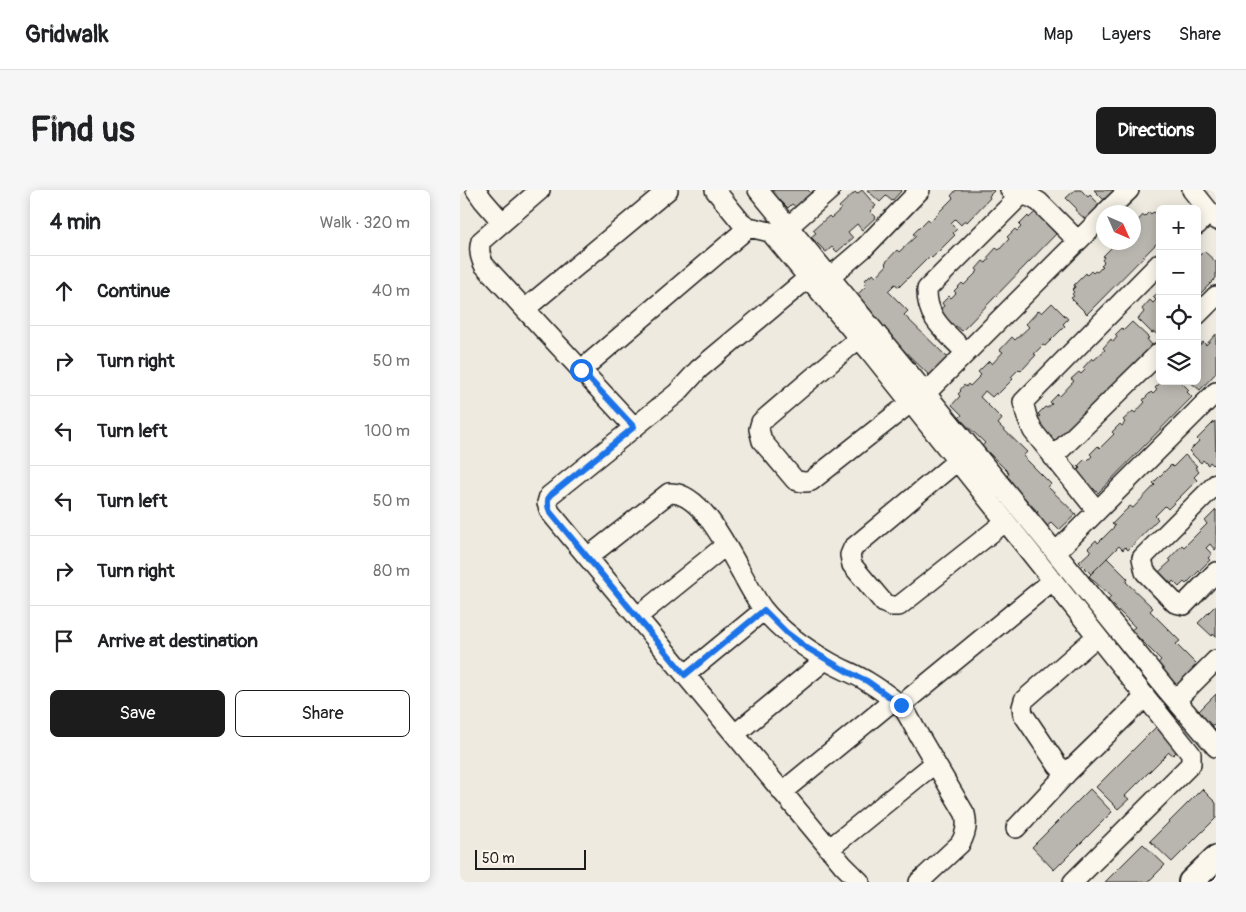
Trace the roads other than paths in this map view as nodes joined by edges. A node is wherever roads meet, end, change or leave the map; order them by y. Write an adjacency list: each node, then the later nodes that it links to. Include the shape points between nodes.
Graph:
1 (476, 190): 13 (lane)
2 (540, 190): 13 (lane)
3 (668, 190): 22 (lane)
4 (715, 190): 15 (lane, via 741,222)
5 (758, 190): 16 (lane)
6 (830, 190): 16 (lane)
7 (920, 190): 19 (lane)
8 (1129, 190): 11 (lane)
9 (1192, 190): 12 (lane)
10 (1016, 192): 17 (lane, via 1042,204); 25 (lane, via 927,289 928,305 935,320)
11 (1113, 205)
12 (1209, 211)
13 (502, 222): 22 (lane, via 480,241 480,256 484,265)
14 (1096, 223): 17 (lane)
15 (749, 227): 20 (lane, via 770,232); 27 (lane)
16 (788, 227): 19 (lane)
17 (1078, 241): 25 (lane)
18 (1156, 267): 31 (lane, via 1023,402 1033,431)
19 (830, 277): 29 (lane)
20 (808, 278): 24 (lane); 30 (lane)
21 (1216, 296): 23 (lane)
22 (525, 309): 27 (lane)
23 (1201, 311)
24 (858, 339): 29 (lane); 29 (lane, via 761,422 762,441 795,480 802,483 811,481)
25 (966, 353): 29 (lane)
26 (1156, 356): 31 (lane)
27 (581, 370): 30 (lane)
28 (1216, 392): 34 (lane)
29 (918, 398): 32 (lane); 37 (lane)
30 (634, 427): 38 (lane, via 549,496 550,512)
31 (1053, 457): 34 (lane)
32 (957, 461): 35 (lane); 35 (lane, via 853,548 850,555 852,565 884,603 899,606)
33 (1216, 484): 39 (lane, via 1142,558 1145,572 1176,603 1184,605)
34 (1097, 511): 37 (lane)
35 (1005, 522): 40 (lane)
36 (726, 545): 38 (lane, via 698,506 680,494 669,493); 41 (lane); 42 (lane)
37 (1056, 552): 48 (lane)
38 (588, 557): 42 (lane)
39 (1216, 572)
40 (1052, 581): 43 (lane); 49 (lane)
41 (764, 610): 44 (lane, via 787,633); 46 (lane)
42 (637, 617): 46 (lane)
43 (1097, 636): 47 (lane); 53 (lane, via 1023,703 1023,714 1058,766)
44 (825, 660): 49 (lane, via 867,681); 50 (lane)
45 (1216, 660): 48 (lane)
46 (685, 675): 50 (lane)
47 (1145, 697): 53 (lane); 60 (lane, via 1191,754 1191,764)
48 (1176, 700): 51 (lane)
49 (897, 702): 52 (lane); 54 (lane)
50 (734, 734): 54 (lane)
51 (1215, 745)
52 (935, 763): 56 (lane); 59 (lane, via 965,814 966,830 960,844)
53 (1068, 772): 55 (lane)
54 (782, 792): 56 (lane)
55 (1016, 828)
56 (829, 849): 58 (lane)
57 (1216, 858): 61 (main road)
58 (860, 882)
59 (919, 882)
60 (1073, 882)
61 (1191, 882)

